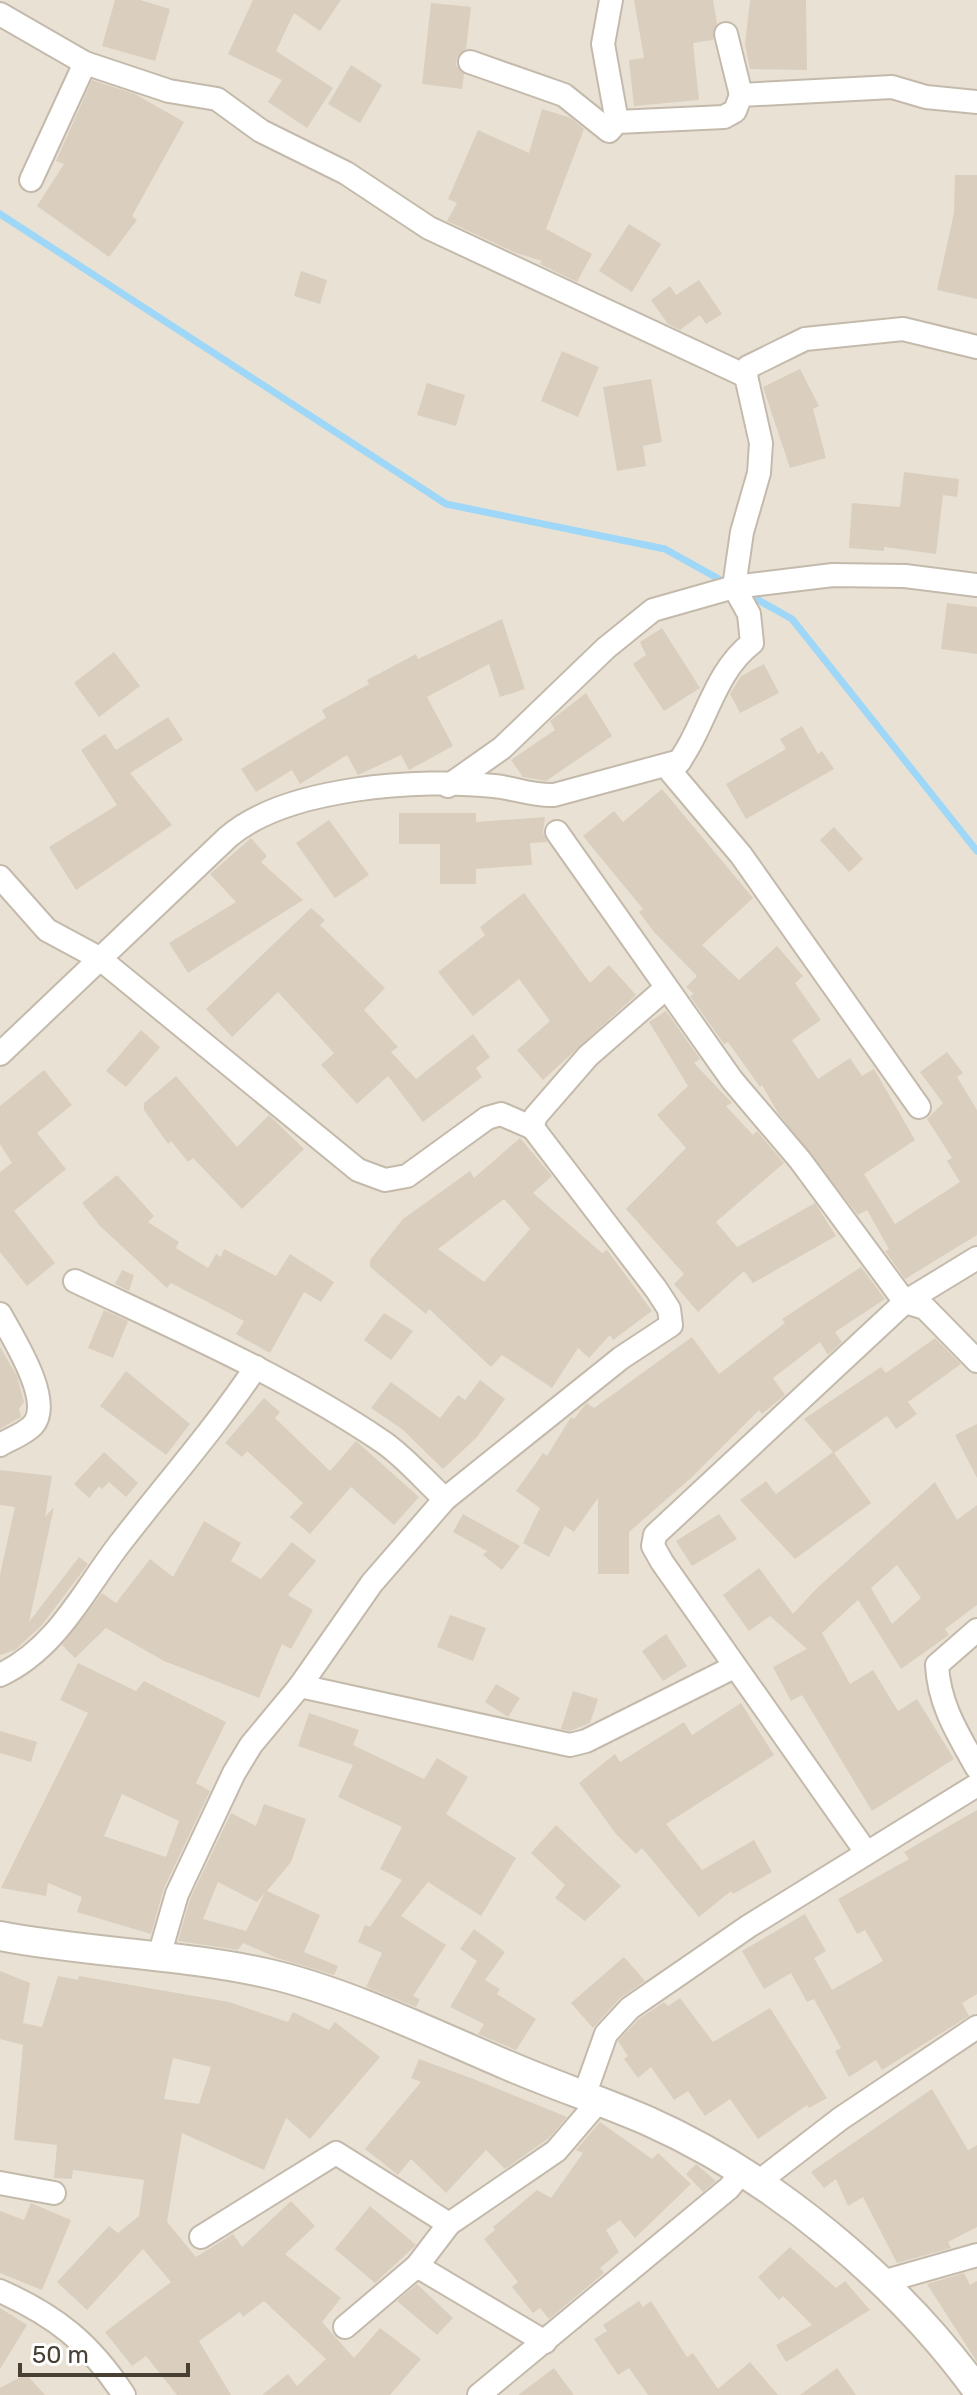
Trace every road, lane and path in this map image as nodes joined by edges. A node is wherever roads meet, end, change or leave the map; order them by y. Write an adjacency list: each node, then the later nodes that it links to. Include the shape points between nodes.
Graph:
1 (611, 0): 8 (street, via 603,44)
2 (0, 14): 5 (street)
3 (726, 34): 6 (street)
4 (470, 62): 8 (street, via 564,95 609,131)
5 (85, 63): 9 (street); 11 (street, via 169,91 217,99 261,131 346,173 429,228)
6 (741, 95): 7 (street, via 892,87); 8 (street, via 735,111 724,117)
7 (977, 102)
8 (617, 122)
9 (31, 180)
10 (977, 347): 11 (street, via 903,329 805,339 753,363)
11 (746, 376): 13 (street, via 761,443)
12 (977, 585): 13 (street, via 833,575)
13 (734, 587): 14 (street, via 749,614 752,643 733,657); 15 (street, via 653,610 502,748)
14 (680, 761): 15 (street, via 554,795 533,796 496,786); 21 (street, via 671,772 741,855)
15 (448, 786): 18 (street, via 322,795 259,815 228,837)
16 (557, 832): 19 (street)
17 (0, 877): 18 (street, via 47,930)
18 (99, 958): 20 (street); 22 (street, via 358,1170 385,1180 407,1176 473,1126 501,1114)
19 (666, 988): 22 (street, via 588,1056 535,1117); 25 (street)
20 (0, 1054)
21 (919, 1107)
22 (533, 1128): 30 (street, via 656,1289 669,1309 671,1325 628,1352)
23 (977, 1258): 25 (street)
24 (75, 1281): 28 (street)
25 (905, 1302): 27 (street, via 925,1308); 32 (street, via 655,1535 653,1546)
26 (0, 1314): 29 (street, via 26,1364 39,1415 32,1427)
27 (977, 1361)
28 (256, 1367): 30 (street, via 385,1443); 33 (street, via 118,1547 76,1611)
29 (0, 1445)
30 (445, 1499): 34 (street, via 372,1583)
31 (977, 1630): 35 (street, via 937,1665 938,1692)
32 (734, 1667): 34 (street, via 570,1745); 37 (street)
33 (0, 1675)
34 (300, 1686): 39 (street, via 234,1773 177,1894)
35 (977, 1768)
36 (977, 1785): 37 (street)
37 (866, 1852): 41 (street, via 630,2008 606,2034)
38 (0, 1936): 39 (street)
39 (159, 1956): 41 (street, via 271,1974 397,2018)
40 (977, 2027): 42 (street)
41 (591, 2099): 42 (street, via 650,2122); 45 (street, via 556,2151)
42 (751, 2176): 49 (street); 52 (street, via 729,2188)
43 (0, 2183): 44 (street)
44 (54, 2193)
45 (449, 2224): 46 (street, via 336,2153); 48 (street)
46 (201, 2237)
47 (977, 2255): 49 (street)
48 (417, 2266): 51 (street); 52 (street)
49 (882, 2282): 53 (street)
50 (0, 2291): 54 (street, via 44,2311 77,2335)
51 (345, 2327)
52 (545, 2342): 55 (street)
53 (977, 2390)
54 (124, 2395)
55 (479, 2395)

